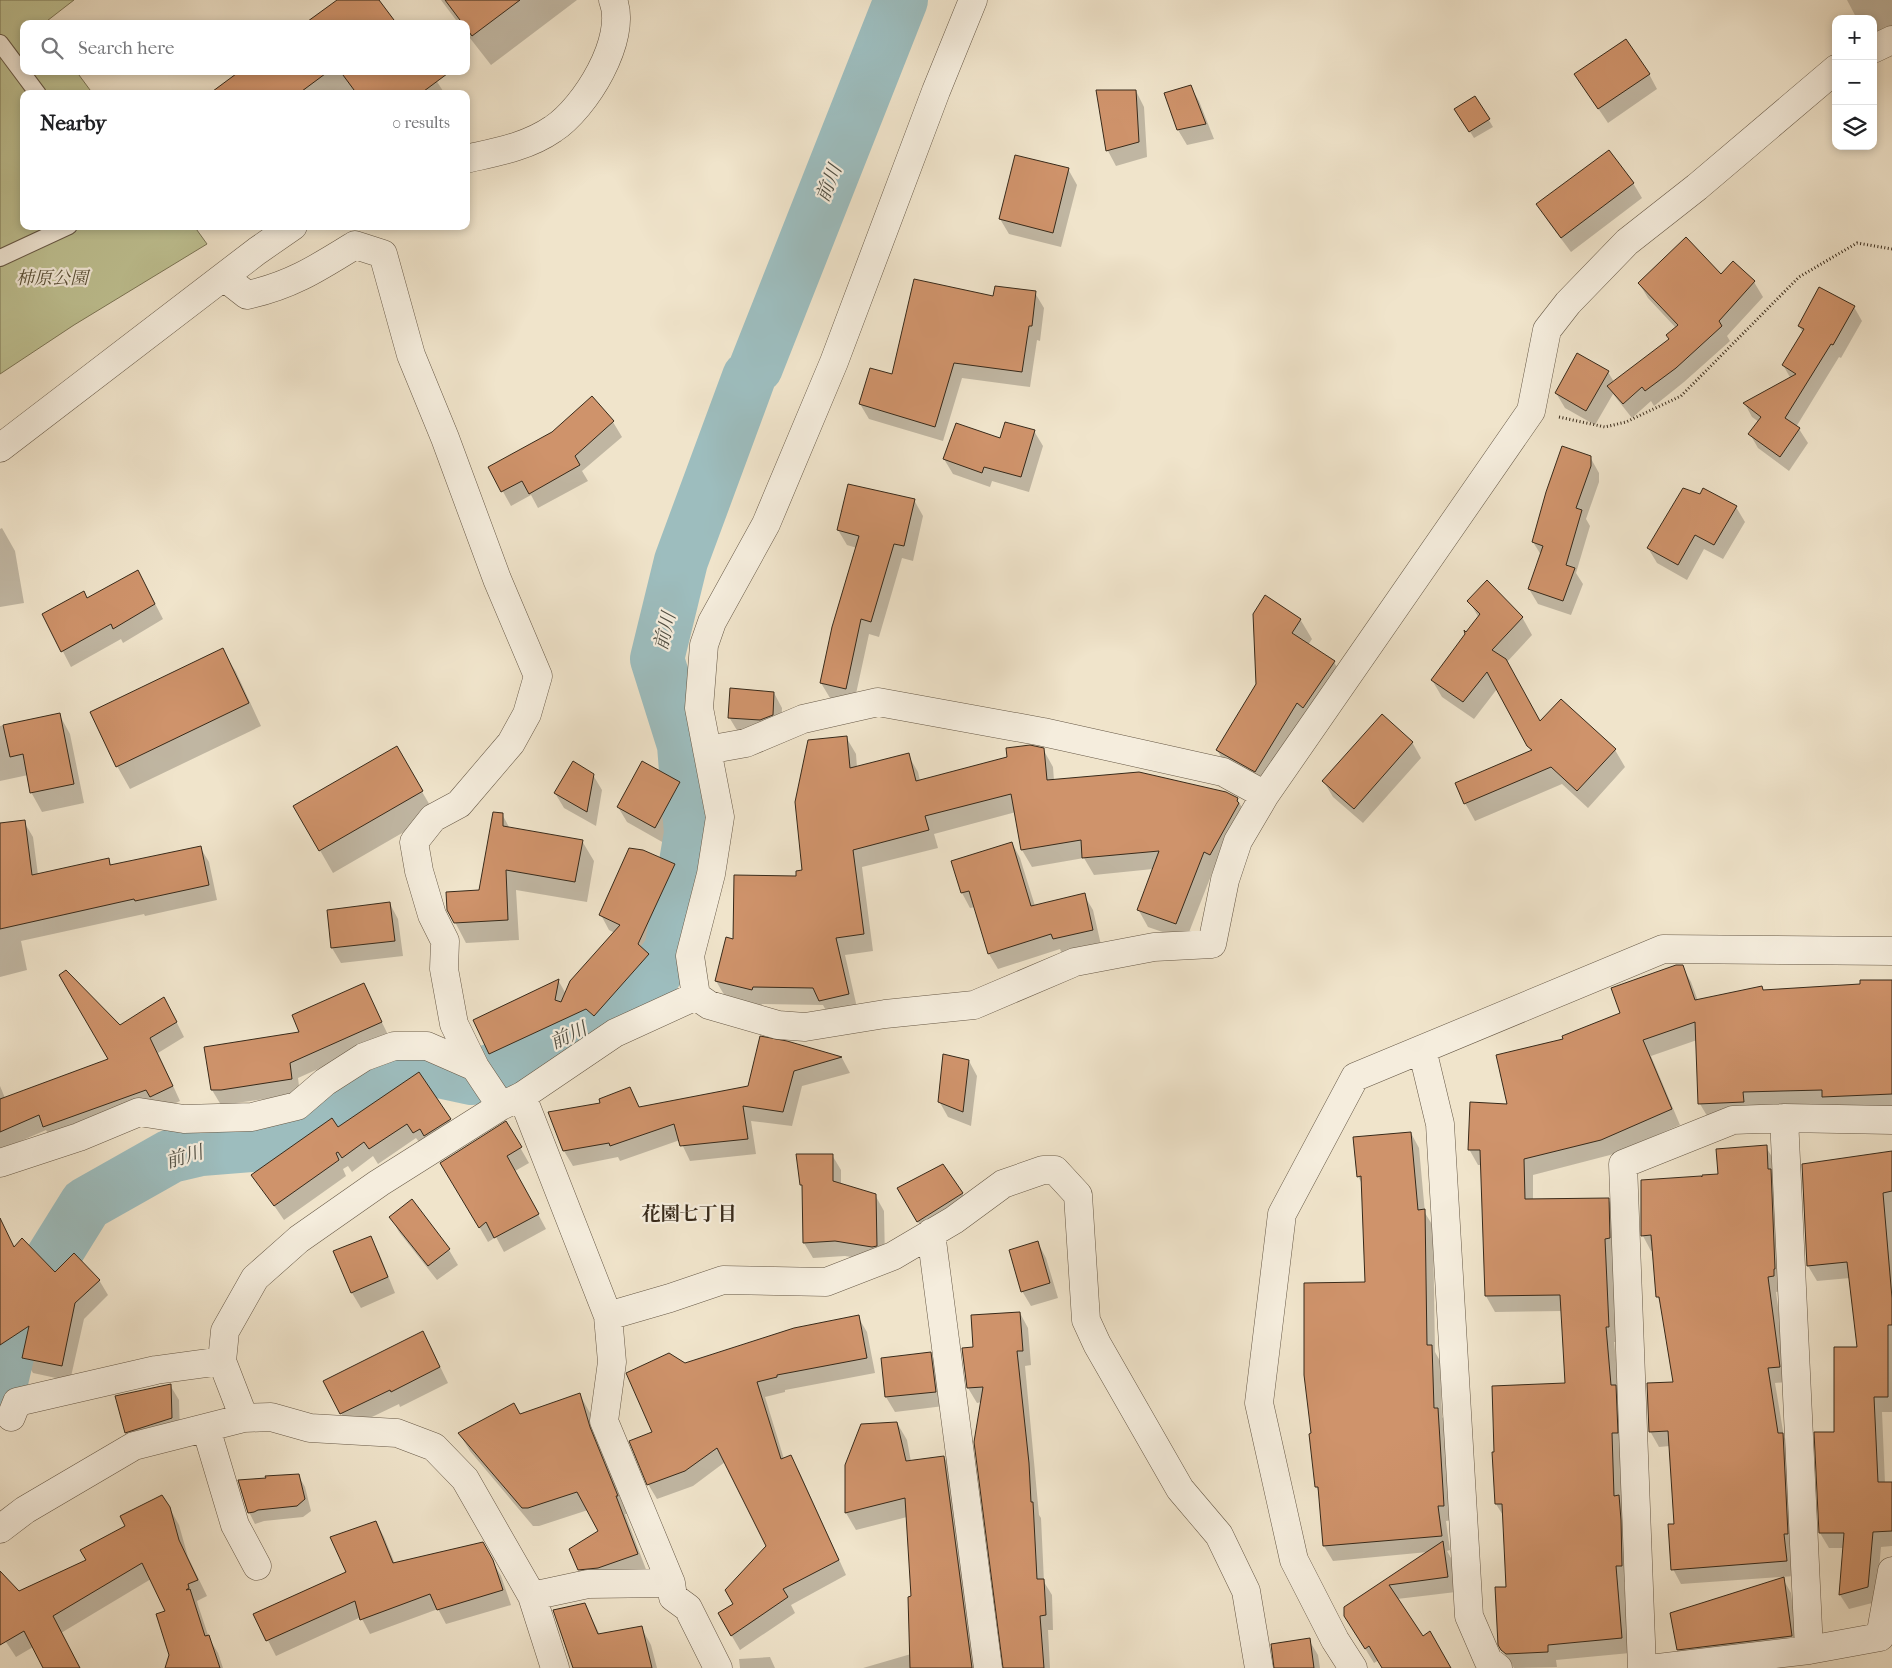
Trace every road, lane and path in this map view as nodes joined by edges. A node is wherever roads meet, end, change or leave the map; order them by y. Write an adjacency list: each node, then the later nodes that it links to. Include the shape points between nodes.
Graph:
1 (614, 0): 10 (street, via 617,8 613,42 600,74 580,103 554,129 521,146)
2 (974, 0): 18 (street, via 936,91 834,362 766,524 712,622 704,645 699,708)
3 (1892, 40): 5 (street)
4 (0, 43): 6 (lane)
5 (1877, 48)
6 (20, 70)
7 (1832, 72): 16 (street, via 1627,242 1568,303 1547,330)
8 (24, 75): 9 (lane)
9 (35, 90)
10 (470, 158)
11 (60, 230): 14 (lane)
12 (288, 230): 15 (street)
13 (1892, 249): 16 (path, via 1857,243 1798,277 1681,396 1626,422 1606,427)
14 (0, 258)
15 (224, 277): 17 (street); 23 (street, via 247,295 272,290 312,273 355,245 384,254 412,354 497,579 538,676 528,714 510,743 459,804 433,818 414,842 432,915 445,941 444,968 454,1024)
16 (1531, 410): 19 (street)
17 (0, 448)
18 (707, 750): 19 (street, via 746,744 803,719 878,702 1043,732 1223,772); 21 (street, via 720,817 711,874 690,956)
19 (1265, 795): 21 (street, via 1238,841 1225,880 1212,944 1154,947 1075,962 974,1005 884,1014 805,1027 778,1025 709,1005)
20 (1892, 951): 22 (street, via 1663,949)
21 (696, 996): 23 (street)
22 (1422, 1049): 43 (street, via 1355,1077 1282,1214 1259,1403 1294,1560); 44 (street, via 1440,1124 1469,1616 1488,1660)
23 (497, 1089): 26 (street, via 427,1046 394,1046 364,1057 325,1082 297,1106 252,1116 184,1119 139,1112 79,1137); 28 (street); 29 (street, via 379,1183 299,1238 255,1278 225,1331)
24 (1784, 1118): 25 (street); 38 (street); 45 (street, via 1733,1120 1623,1164)
25 (1892, 1120)
26 (0, 1162)
27 (931, 1233): 28 (street, via 893,1256 826,1282 723,1280); 41 (street); 42 (street, via 1003,1184 1043,1170 1055,1170 1078,1195 1086,1320 1180,1489 1219,1535 1246,1591)
28 (608, 1316): 36 (street, via 612,1362 604,1422)
29 (222, 1361): 30 (street, via 156,1370 17,1402); 31 (street)
30 (11, 1417)
31 (244, 1418): 32 (street); 37 (street, via 270,1417 310,1428 397,1433 434,1447 465,1479)
32 (206, 1428): 33 (street, via 134,1446 25,1510); 34 (street, via 235,1525)
33 (0, 1529)
34 (257, 1566)
35 (1891, 1576): 38 (street, via 1880,1637)
36 (671, 1584): 37 (street, via 588,1584); 40 (street, via 673,1597 688,1608)
37 (532, 1596): 39 (street)
38 (1809, 1650): 46 (street)
39 (556, 1668)
40 (718, 1668)
41 (988, 1668)
42 (1259, 1668)
43 (1353, 1668)
44 (1498, 1668)
45 (1642, 1668)
46 (1658, 1668)

